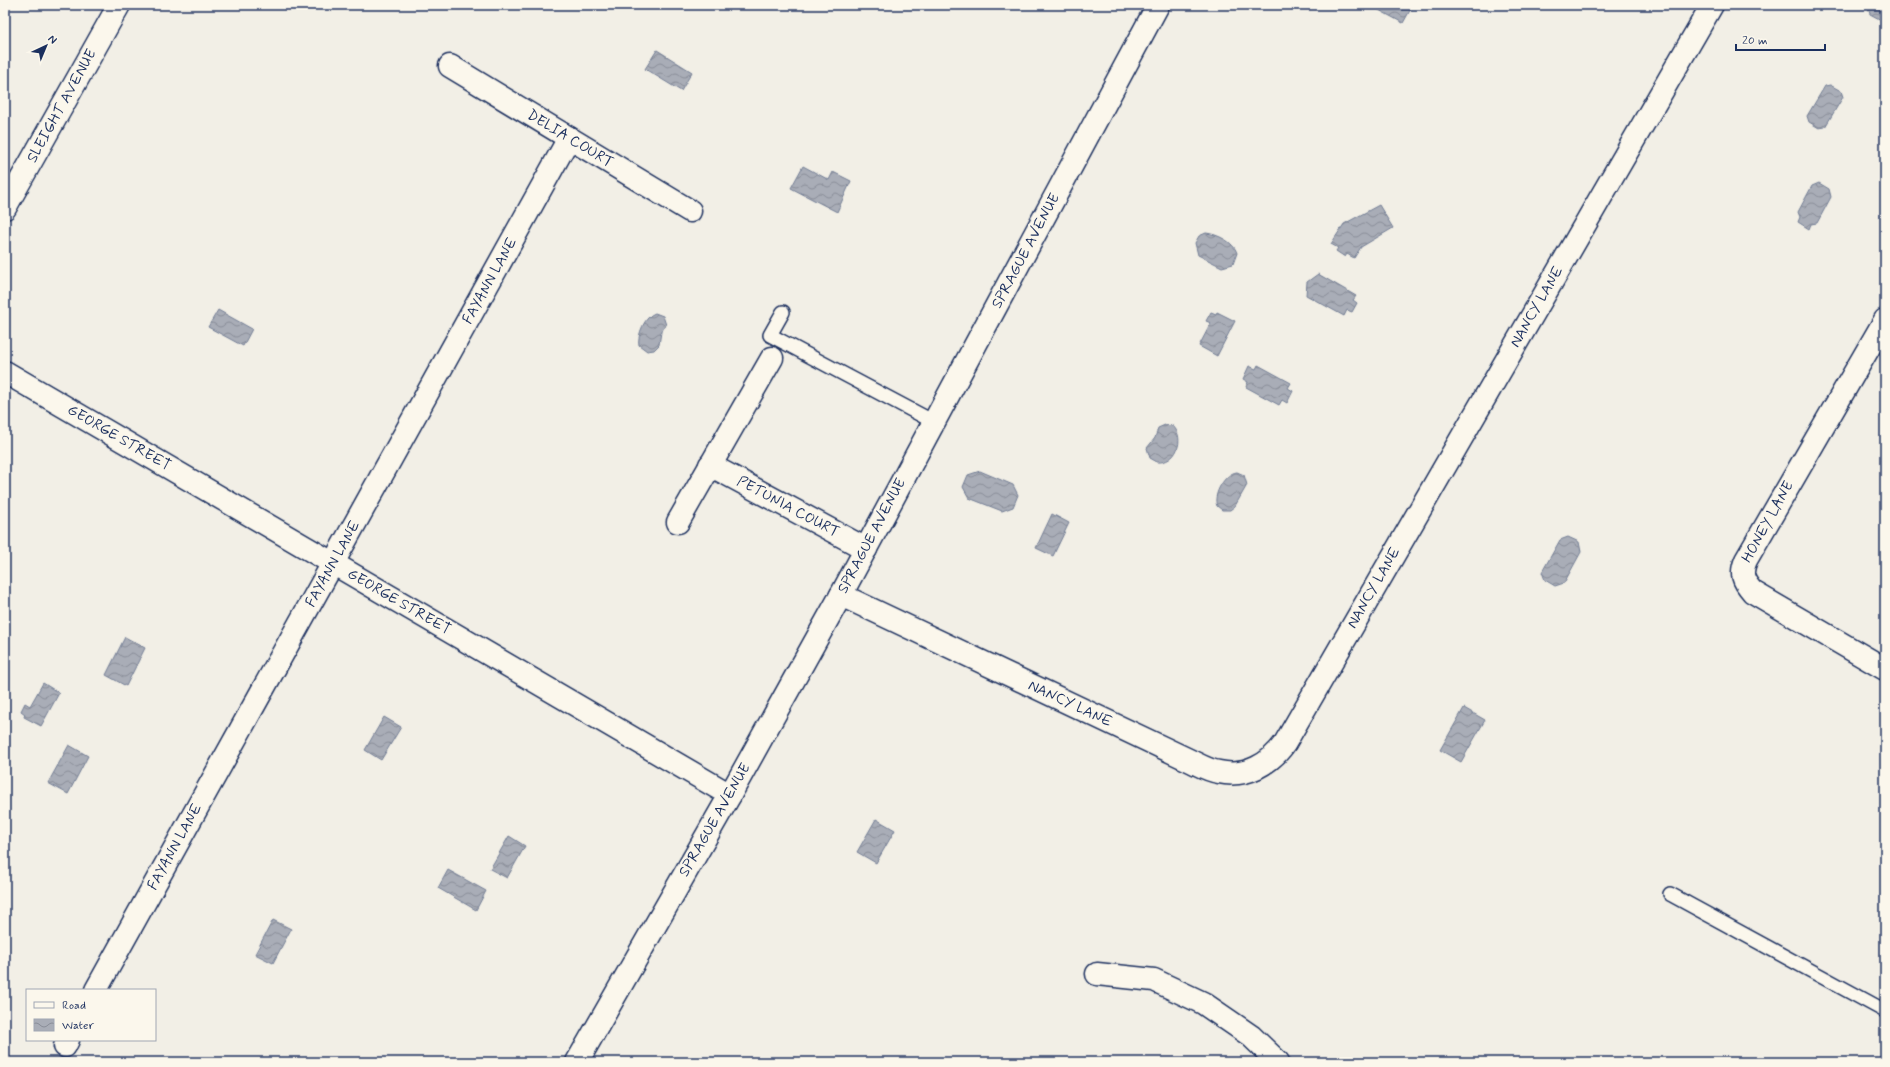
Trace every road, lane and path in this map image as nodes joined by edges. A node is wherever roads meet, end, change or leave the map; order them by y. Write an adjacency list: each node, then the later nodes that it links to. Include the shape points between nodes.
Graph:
1 (119, 5): 6 (street, SLEIGHT AVENUE)
2 (1158, 5): 12 (street, SPRAGUE AVENUE)
3 (1712, 5): 17 (street, NANCY LANE, via 1285,742 1263,765 1242,773 1230,773 1218,772 1193,762)
4 (450, 66): 5 (street, DELIA COURT)
5 (570, 138): 7 (street, DELIA COURT); 16 (street, FAYANN LANE)
6 (5, 208)
7 (690, 210)
8 (782, 312): 12 (lane, via 770,335)
9 (1884, 324): 18 (street, HONEY LANE, via 1746,560 1742,568 1742,577 1753,592)
10 (772, 358): 13 (street)
11 (5, 372): 16 (street, GEORGE STREET)
12 (934, 422): 15 (street, SPRAGUE AVENUE)
13 (710, 465): 14 (street); 15 (street, PETUNIA COURT)
14 (678, 522)
15 (866, 549): 17 (street, SPRAGUE AVENUE)
16 (333, 563): 19 (street, GEORGE STREET); 22 (street, FAYANN LANE)
17 (841, 595): 19 (street, SPRAGUE AVENUE)
18 (1885, 669)
19 (730, 795): 24 (street, SPRAGUE AVENUE)
20 (1670, 894): 23 (lane)
21 (1097, 974): 25 (street, via 1154,980 1203,1003 1251,1036)
22 (97, 989)
23 (1885, 1011)
24 (577, 1062)
25 (1278, 1062)

